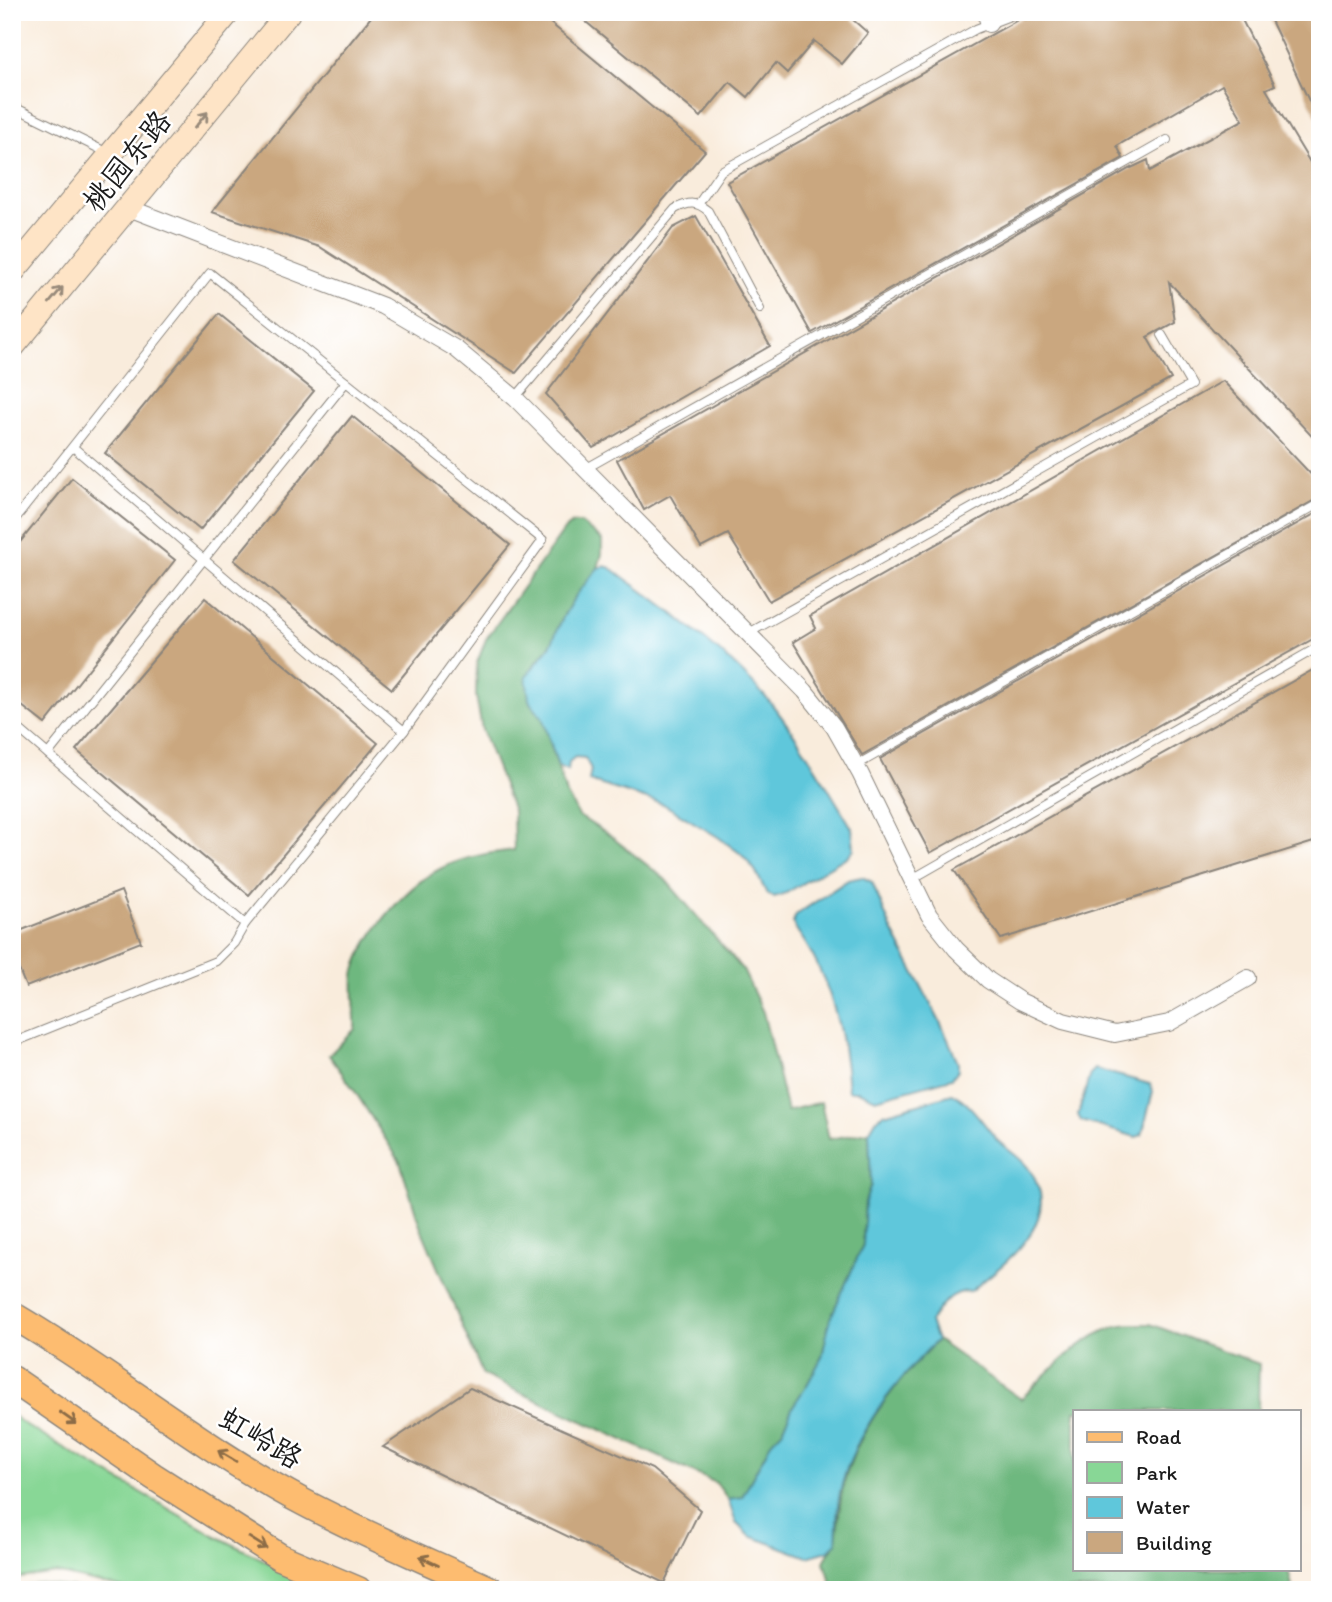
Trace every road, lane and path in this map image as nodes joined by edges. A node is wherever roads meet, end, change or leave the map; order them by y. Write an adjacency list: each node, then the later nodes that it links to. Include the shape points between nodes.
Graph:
1 (229, 12): 7 (main road, 桃园东路)
2 (289, 12): 9 (main road, 桃园东路, one-way to 2)
3 (1020, 12): 4 (lane)
4 (987, 18): 8 (lane, via 964,36 721,171)
5 (12, 106): 7 (lane)
6 (1167, 140): 17 (lane)
7 (112, 154): 10 (main road, 桃园东路)
8 (699, 203): 11 (lane, via 708,211); 15 (lane, via 676,209)
9 (129, 208): 13 (main road, 桃园东路, one-way to 9); 15 (street, via 383,306 456,349)
10 (12, 274)
11 (760, 309)
12 (1162, 335): 21 (lane, via 1191,385)
13 (12, 348)
14 (346, 382): 16 (lane, via 210,273); 20 (lane); 24 (lane, via 542,540)
15 (514, 398): 17 (street)
16 (73, 447): 19 (lane); 20 (lane)
17 (585, 469): 21 (street)
18 (1320, 503): 26 (lane)
19 (12, 523)
20 (205, 560): 24 (lane); 25 (lane)
21 (747, 634): 26 (street, via 805,691 834,727)
22 (1320, 646): 27 (lane)
23 (12, 723): 25 (lane)
24 (404, 732): 28 (lane)
25 (48, 754): 28 (lane)
26 (855, 766): 27 (street)
27 (912, 878): 29 (street, via 929,915 988,980 1063,1021 1115,1034 1169,1023)
28 (245, 925): 30 (lane, via 216,961)
29 (1248, 978)
30 (12, 1043)
31 (12, 1315): 34 (main road, 虹岭路, one-way to 31, via 302,1502 190,1434)
32 (12, 1379): 33 (main road, one-way to 33, via 280,1557)
33 (358, 1590)
34 (491, 1590)

